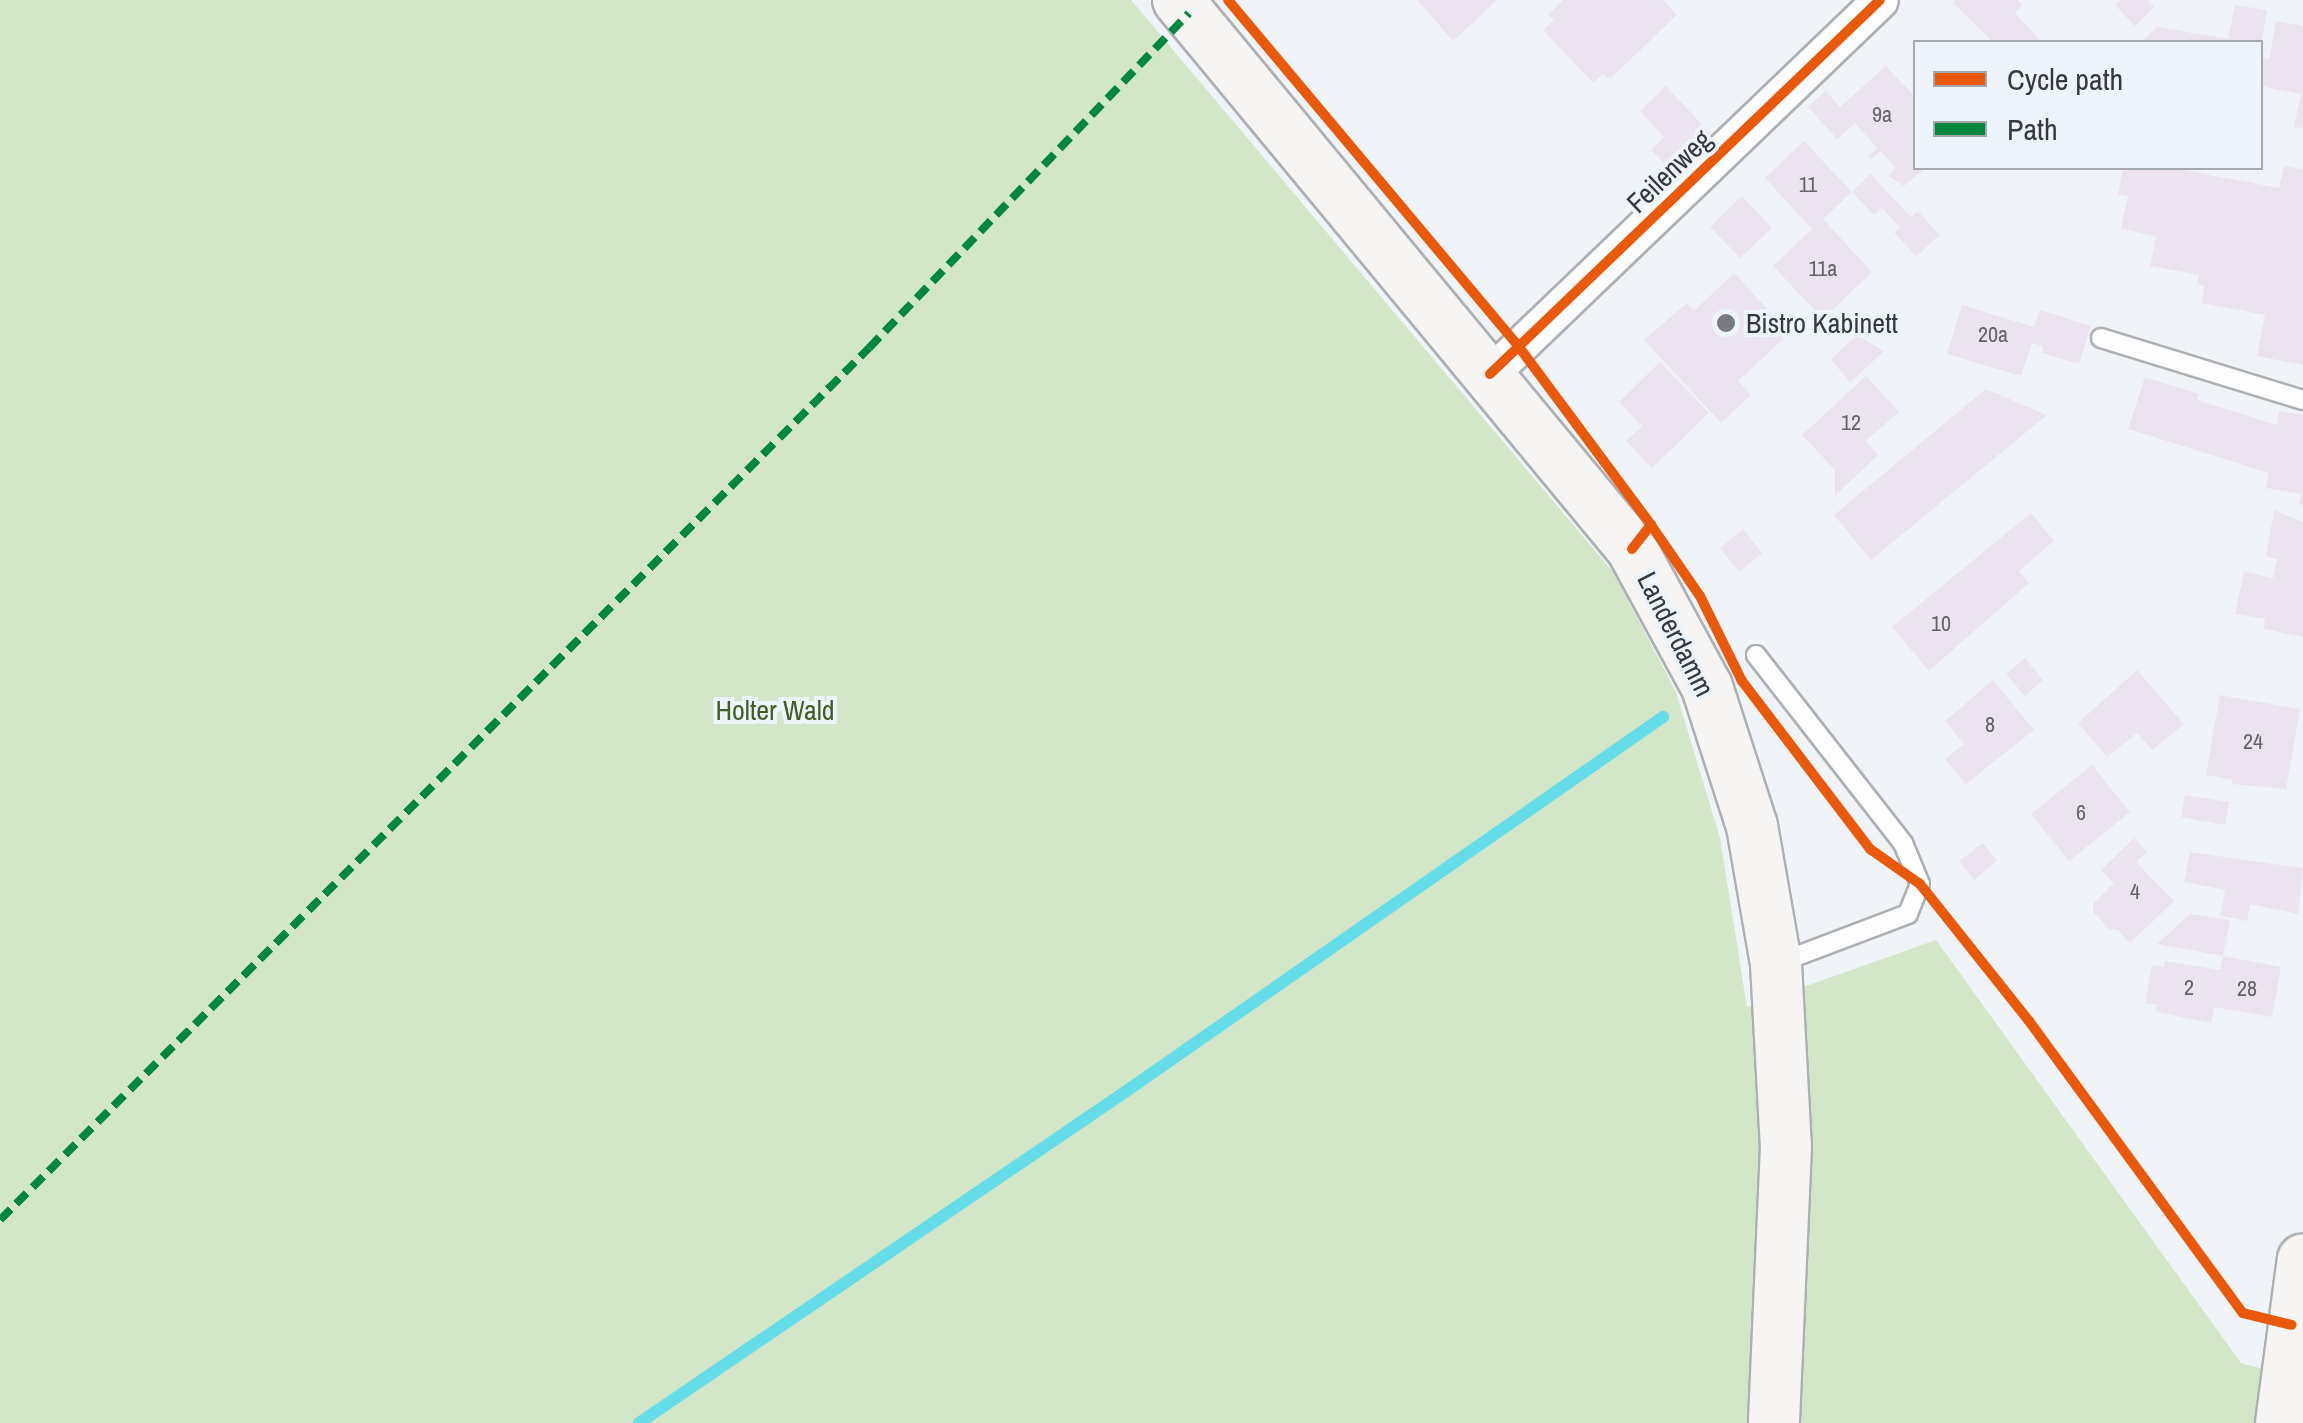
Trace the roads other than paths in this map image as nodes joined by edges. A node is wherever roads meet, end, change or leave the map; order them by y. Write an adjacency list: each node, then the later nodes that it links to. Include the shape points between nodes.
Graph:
1 (1178, 0): 4 (main road, Landerdamm)
2 (1880, 0): 4 (street, Feilenweg)
3 (2101, 338): 5 (lane)
4 (1490, 374): 7 (main road, Landerdamm, via 1632,550 1707,687 1752,826)
5 (2303, 400)
6 (1756, 655): 7 (lane, via 1903,843 1920,884 1908,914)
7 (1776, 964): 9 (main road, Landerdamm, via 1786,1146)
8 (2303, 1259): 10 (main road)
9 (1774, 1423)
10 (2281, 1423)

